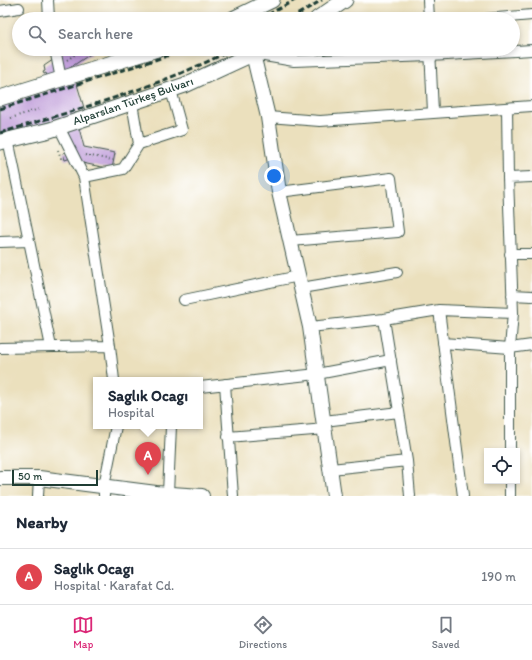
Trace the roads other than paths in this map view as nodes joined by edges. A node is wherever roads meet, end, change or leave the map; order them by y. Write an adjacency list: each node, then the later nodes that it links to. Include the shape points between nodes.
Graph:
1 (48, 0): 8 (street)
2 (272, 0): 5 (main road)
3 (345, 0): 10 (main road)
4 (428, 0): 11 (street)
5 (257, 3): 9 (main road)
6 (18, 8): 7 (street)
7 (0, 11)
8 (49, 12)
9 (244, 12)
10 (327, 12)
11 (429, 12)
12 (532, 15): 13 (street)
13 (520, 16)
14 (520, 50): 15 (street)
15 (532, 50)
16 (57, 56): 23 (street)
17 (127, 56): 23 (main road)
18 (249, 56): 24 (main road, Alparslan Türkeş Bulvarı)
19 (259, 56): 30 (main road)
20 (274, 56): 21 (street, via 294,61)
21 (379, 56)
22 (430, 56): 29 (street)
23 (62, 71): 25 (main road)
24 (171, 90): 26 (main road, Alparslan Türkeş Bulvarı); 33 (street, via 182,130)
25 (0, 98)
26 (132, 103): 31 (main road, Alparslan Türkeş Bulvarı); 33 (street)
27 (532, 106): 28 (street)
28 (507, 108): 29 (street); 36 (street)
29 (433, 112): 30 (street, via 320,121)
30 (268, 117): 37 (main road)
31 (59, 128): 32 (main road, Alparslan Türkeş Bulvarı); 34 (street)
32 (4, 140): 38 (street)
33 (139, 144): 34 (street, via 123,169)
34 (84, 177): 54 (street)
35 (532, 177): 36 (street)
36 (508, 178): 41 (street)
37 (279, 192): 39 (main road); 39 (street, via 391,178 398,232)
38 (29, 241): 40 (street); 55 (street)
39 (290, 241): 44 (main road)
40 (0, 242)
41 (510, 254): 42 (street); 45 (street)
42 (532, 254)
43 (397, 272): 44 (street)
44 (300, 282): 47 (street); 51 (main road)
45 (512, 295): 46 (street); 49 (street)
46 (532, 296)
47 (184, 300)
48 (439, 310): 49 (street); 50 (street); 52 (street)
49 (513, 313): 57 (street)
50 (384, 319): 51 (street); 58 (street)
51 (310, 327): 59 (main road)
52 (443, 343): 57 (street); 81 (street)
53 (532, 345): 57 (street)
54 (110, 346): 55 (street); 60 (street)
55 (51, 347): 56 (street)
56 (0, 348)
57 (510, 348): 68 (street)
58 (391, 360): 59 (street); 63 (street)
59 (317, 374): 61 (street); 64 (main road)
60 (114, 377)
61 (225, 384): 62 (street); 67 (street)
62 (203, 387)
63 (399, 412): 64 (street); 69 (street)
64 (325, 425): 67 (street); 70 (main road)
65 (115, 429): 74 (street)
66 (171, 429): 75 (street)
67 (228, 437): 78 (street)
68 (510, 448)
69 (407, 461): 70 (street); 80 (street)
70 (331, 470): 79 (main road)
71 (0, 478): 72 (main road)
72 (40, 478): 74 (main road); 76 (street)
73 (510, 484): 82 (street)
74 (104, 491): 75 (main road)
75 (160, 494): 77 (main road)
76 (38, 496)
77 (202, 496)
78 (234, 496)
79 (334, 496)
80 (410, 496)
81 (463, 496)
82 (510, 496)

